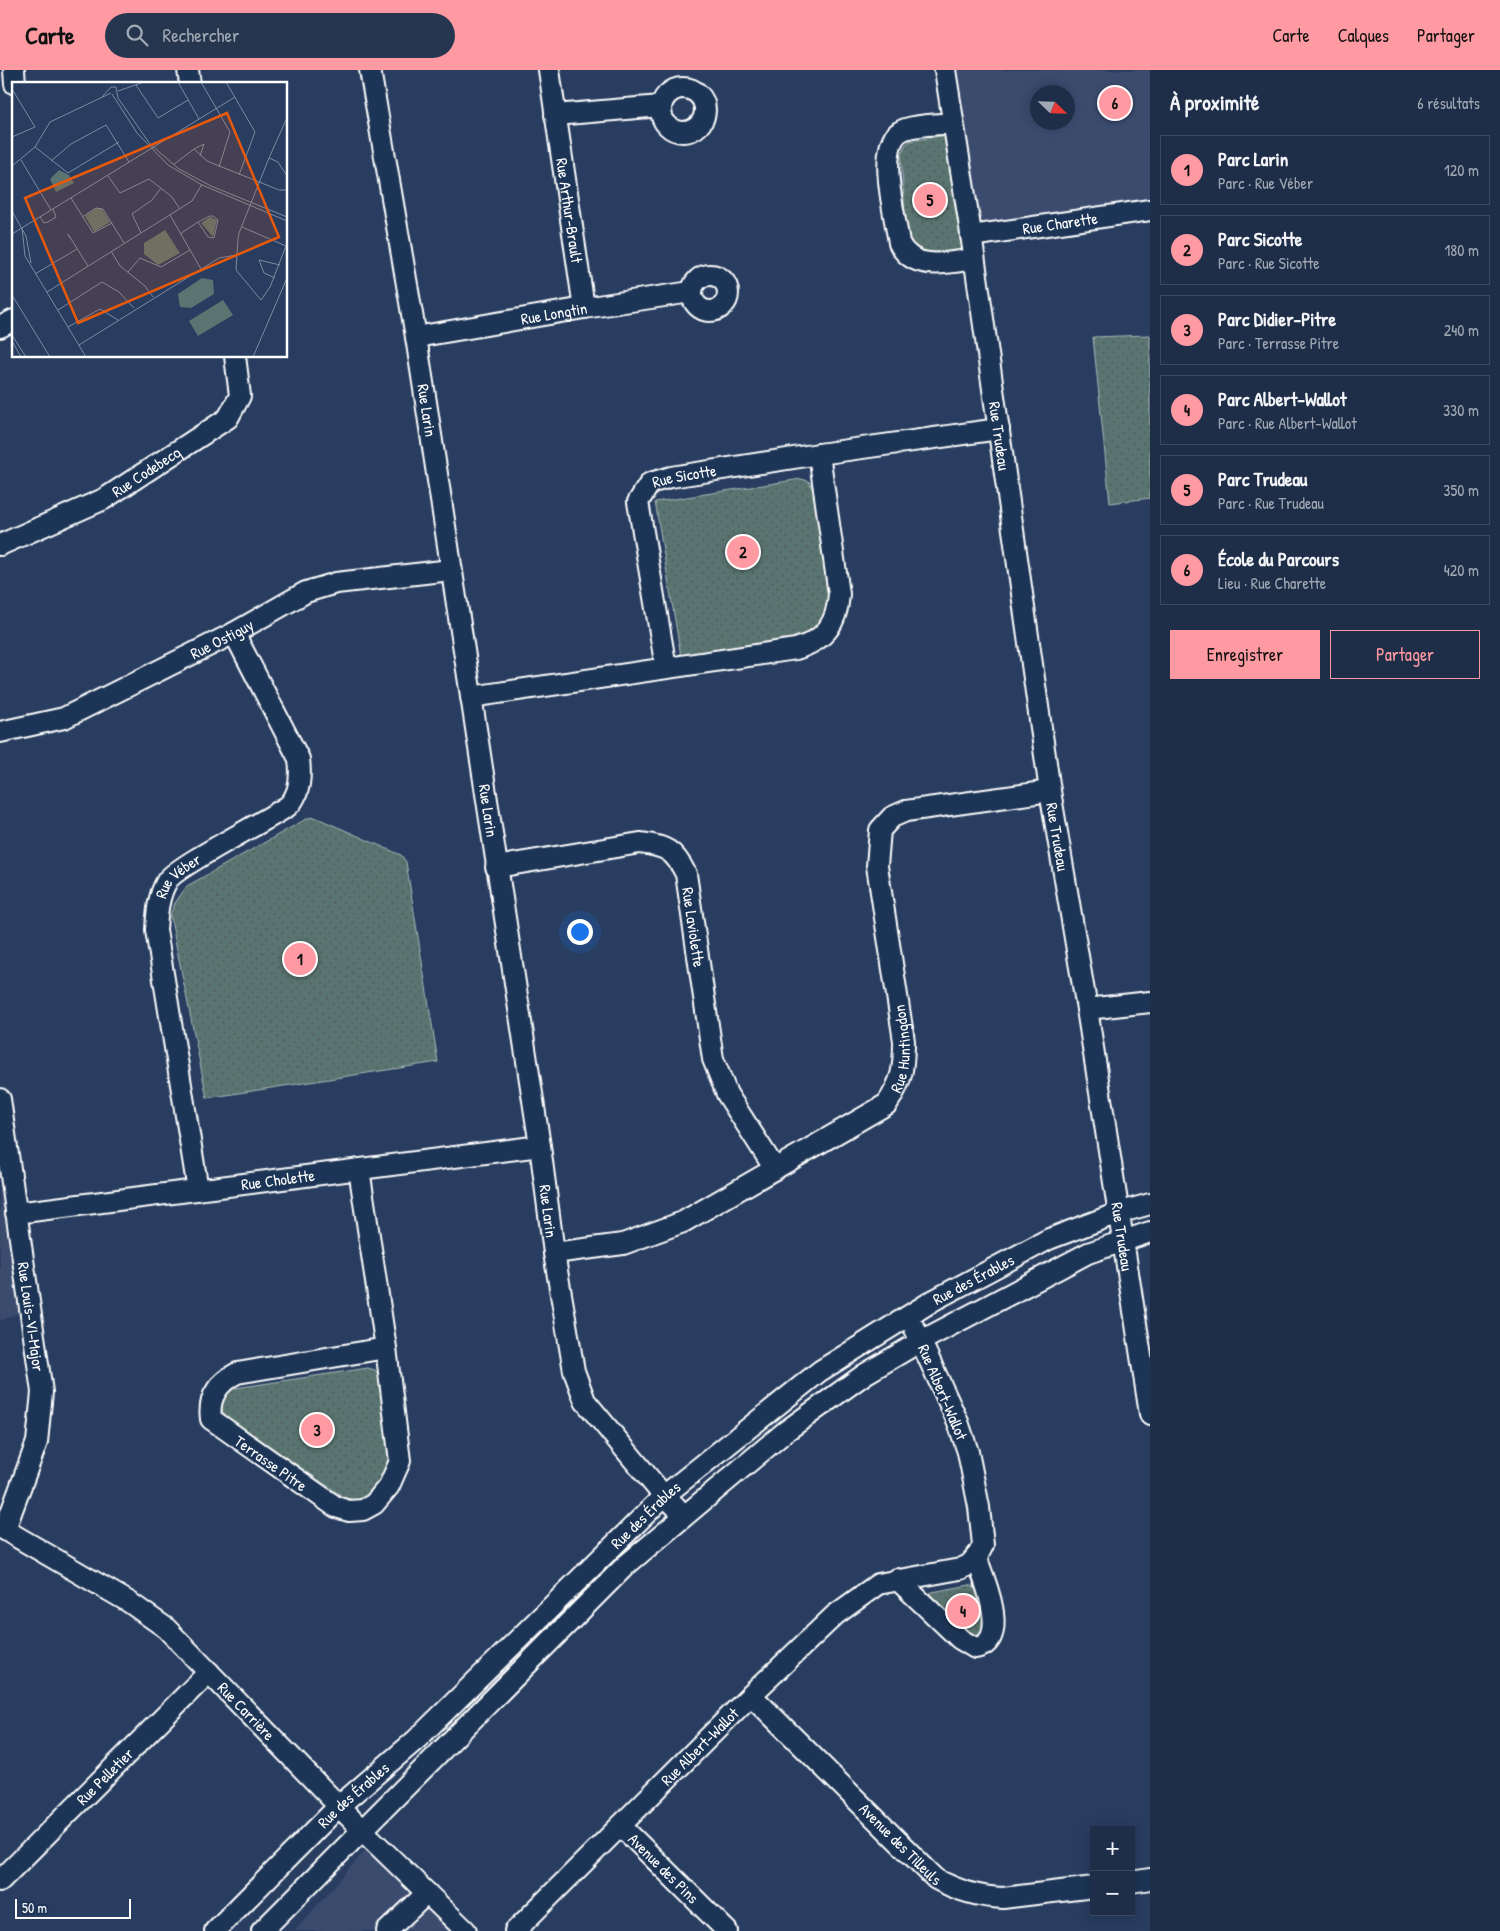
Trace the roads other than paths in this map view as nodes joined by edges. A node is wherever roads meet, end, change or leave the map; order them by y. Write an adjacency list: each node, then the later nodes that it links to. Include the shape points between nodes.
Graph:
1 (370, 70): 14 (street, Rue Larin)
2 (549, 70): 5 (street, Rue Arthur-Brault)
3 (945, 70): 6 (street, Rue Trudeau)
4 (661, 106): 5 (street)
5 (555, 115): 11 (street, Rue Arthur-Brault)
6 (953, 123): 8 (street, Rue Trudeau); 9 (street, via 903,130 895,136 886,157 899,243 904,253 926,263)
7 (1150, 210): 8 (street, Rue Charette)
8 (971, 236): 9 (street, Rue Trudeau)
9 (974, 259): 16 (street, Rue Trudeau)
10 (691, 292): 11 (street, Rue Longtin)
11 (584, 308): 14 (street, Rue Longtin)
12 (12, 321): 13 (street)
13 (0, 327)
14 (416, 337): 19 (street, Rue Larin)
15 (235, 358): 18 (street, Rue Codebecq, via 240,396 228,418 104,498)
16 (999, 429): 17 (street, Rue Sicotte); 24 (street, Rue Trudeau)
17 (819, 454): 21 (street, via 839,594 838,610 824,635 796,649); 21 (street, Rue Sicotte, via 671,477 650,483 645,488 638,502)
18 (0, 546)
19 (451, 570): 20 (street, Rue Ostiguy, via 336,582 306,592); 22 (street, Rue Larin)
20 (234, 633): 23 (street, Rue Ostiguy, via 64,718); 32 (street, Rue Véber, via 299,759 302,776 288,806 167,880 158,905 156,930)
21 (666, 668): 22 (street)
22 (470, 697): 25 (street, Rue Larin)
23 (0, 732)
24 (1050, 791): 27 (street, Rue Trudeau); 30 (street, Rue Huntingdon, via 906,811 892,817 880,830 877,866 904,1041 900,1085 886,1104)
25 (496, 867): 29 (street, Rue Larin); 30 (street, Rue Laviolette, via 640,843 661,846 677,856 686,874 713,1059 727,1094)
26 (1150, 1002): 27 (street)
27 (1087, 1009): 35 (street, Rue Trudeau)
28 (0, 1099): 34 (street, Rue Louis-VI-Major)
29 (540, 1146): 31 (street, Rue Cholette); 38 (street, Rue Larin)
30 (775, 1169): 38 (street, Rue Huntingdon, via 683,1222 653,1235 623,1244)
31 (359, 1170): 32 (street, Rue Cholette); 41 (street, Terrasse Pitre)
32 (198, 1190): 34 (street, Rue Cholette)
33 (1150, 1204): 35 (street, Rue des Érables)
34 (16, 1213): 45 (street, Rue Louis-VI-Major, via 42,1392 37,1442)
35 (1118, 1213): 37 (street, Rue Trudeau); 39 (street, Rue des Érables, via 1049,1239)
36 (1150, 1232): 37 (street, Rue des Érables)
37 (1123, 1240): 40 (street, Rue des Érables, via 1088,1253); 42 (street, Rue Trudeau)
38 (554, 1252): 43 (street, Rue Larin, via 574,1371 585,1401)
39 (909, 1316): 40 (street, Rue Albert-Wallot); 43 (street, Rue des Érables, via 820,1371)
40 (921, 1341): 44 (street, Rue des Érables, via 865,1374 786,1431); 46 (street, Rue Albert-Wallot, via 968,1452 982,1531 983,1545)
41 (386, 1348): 41 (street, Terrasse Pitre, via 237,1373 224,1380 214,1393 209,1408 210,1419 336,1507 348,1511 363,1510 374,1504 390,1486 400,1461)
42 (1150, 1414)
43 (665, 1495): 44 (street, Rue Larin); 50 (street, Rue des Érables, via 417,1739)
44 (684, 1515): 52 (street, Rue des Érables, via 625,1566)
45 (3, 1528): 48 (street, Rue Carrière, via 136,1607 166,1628)
46 (976, 1557): 47 (street, Rue Albert-Wallot, via 969,1566 960,1569); 47 (street, via 995,1624 992,1636 981,1648 960,1639)
47 (897, 1580): 49 (street, Rue Albert-Wallot, via 878,1584 835,1615)
48 (209, 1672): 50 (street, Rue Carrière); 54 (street, Rue Pelletier)
49 (751, 1695): 51 (street, Rue Albert-Wallot); 56 (street, Avenue des Tilleuls, via 936,1879 953,1888 988,1898)
50 (339, 1806): 52 (street, Rue Carrière); 58 (street, Rue des Érables)
51 (621, 1826): 62 (street, Rue Albert-Wallot); 63 (street, Avenue des Pins)
52 (362, 1830): 57 (street, Rue Carrière); 59 (street, Rue des Érables)
53 (1150, 1879): 55 (street)
54 (0, 1881)
55 (1135, 1881)
56 (1090, 1887)
57 (426, 1893): 60 (street); 61 (street, Rue Carrière)
58 (223, 1928)
59 (262, 1931)
60 (387, 1931)
61 (466, 1931)
62 (515, 1931)
63 (727, 1931)

